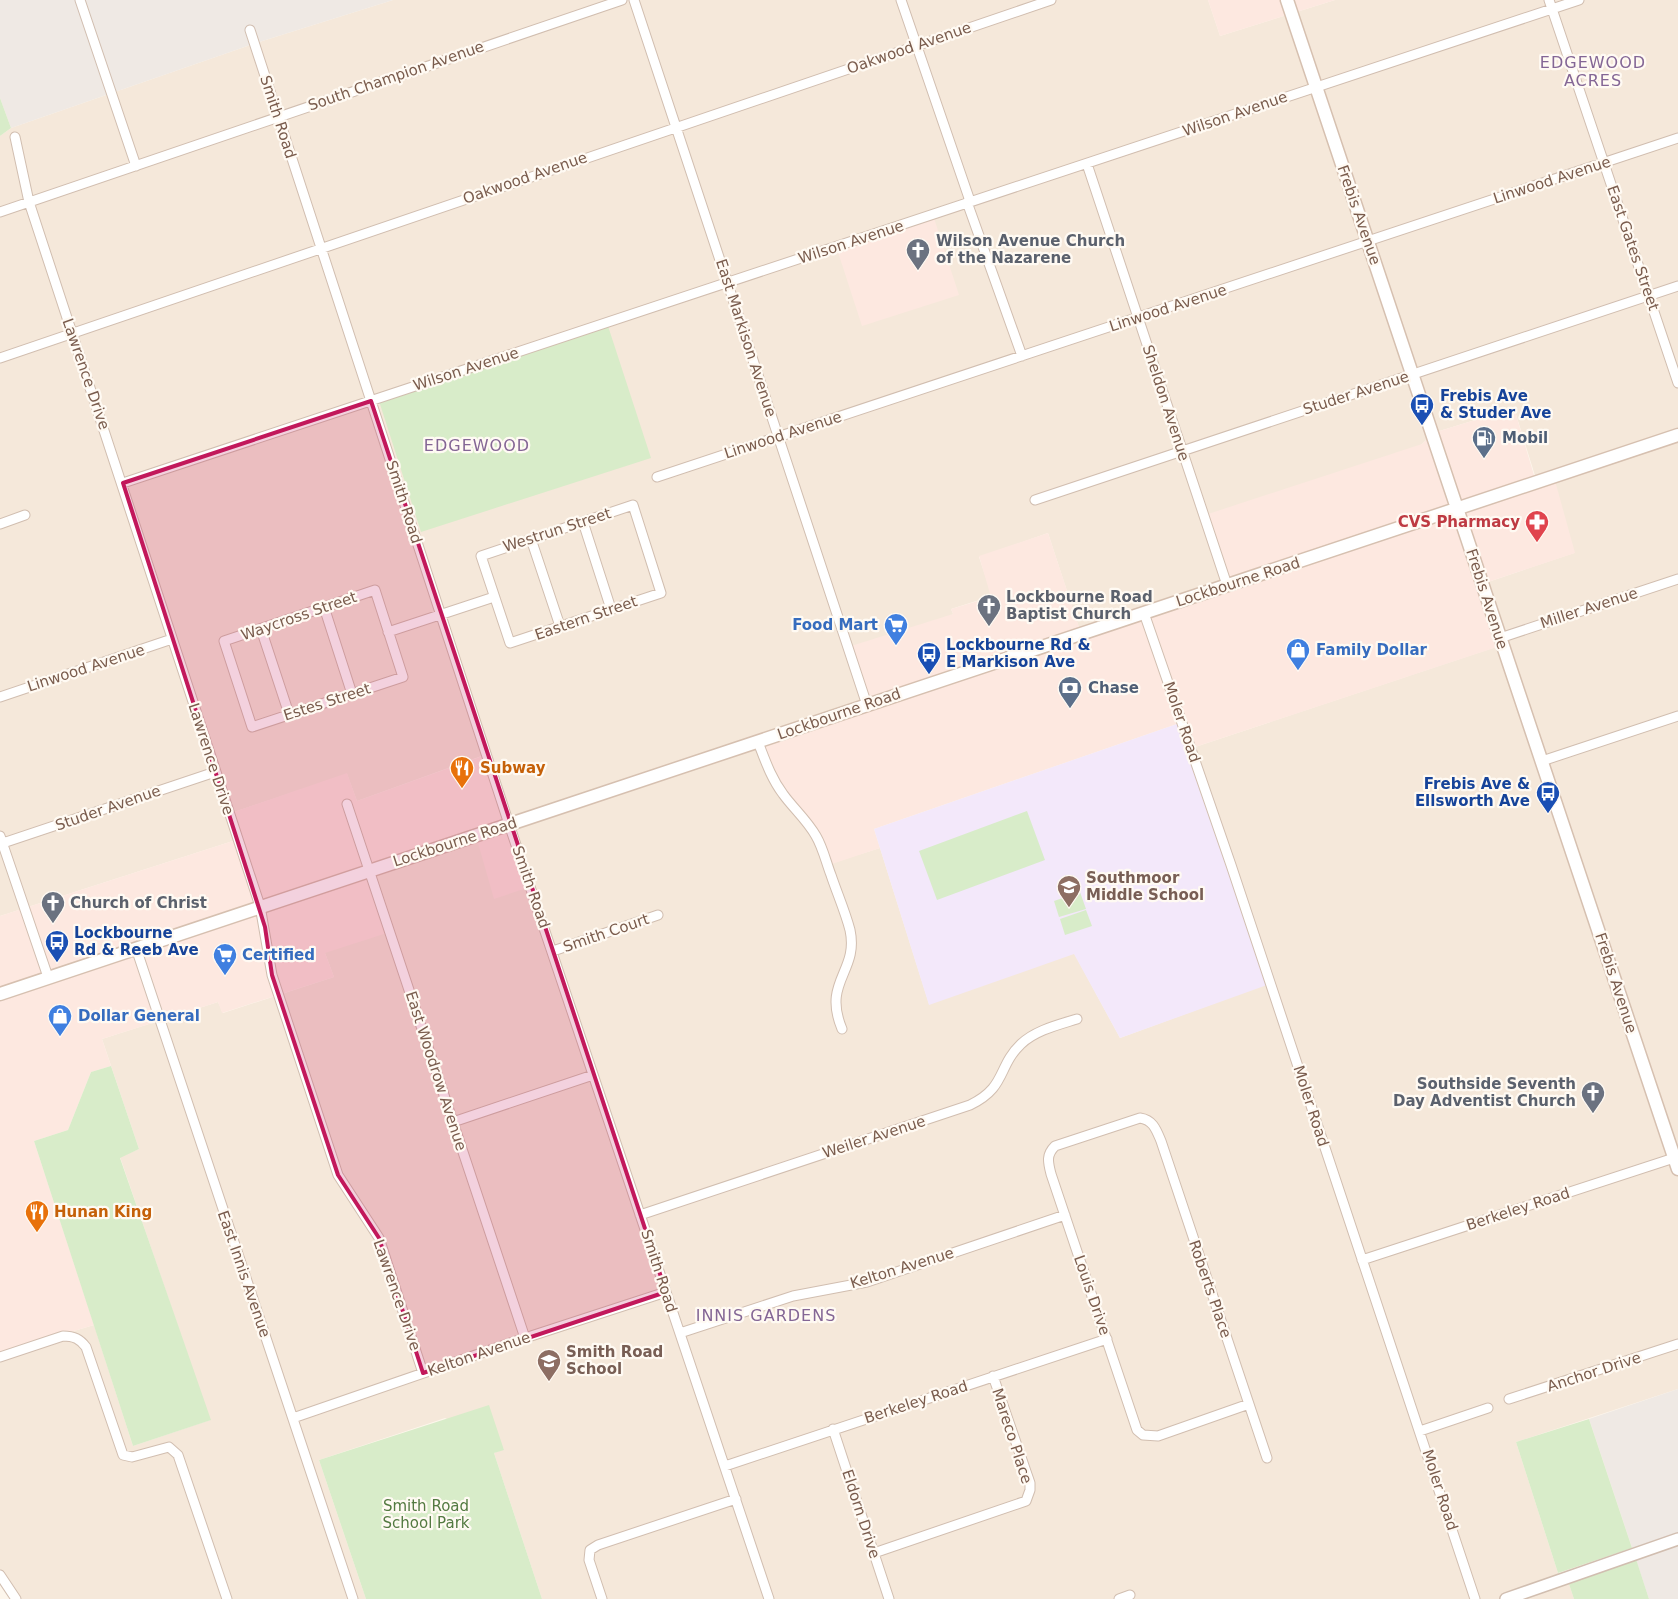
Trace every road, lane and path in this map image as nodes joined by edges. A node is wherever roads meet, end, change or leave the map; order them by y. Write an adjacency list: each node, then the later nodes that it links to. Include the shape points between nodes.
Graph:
1 (80, 0): 18 (street)
2 (622, 0): 12 (street, South Champion Avenue)
3 (634, 0): 13 (street, East Markison Avenue)
4 (901, 0): 10 (street)
5 (1051, 0): 10 (street, Oakwood Avenue)
6 (1287, 0): 11 (main road, Frebis Avenue)
7 (1579, 0): 8 (street, Wilson Avenue)
8 (1551, 4): 11 (street, Wilson Avenue); 16 (street, East Gates Street)
9 (250, 30): 12 (street, Smith Road)
10 (916, 46): 13 (street, Oakwood Avenue); 20 (street)
11 (1316, 87): 17 (street, Wilson Avenue); 22 (main road, Frebis Avenue)
12 (278, 116): 18 (street, South Champion Avenue); 23 (street, Smith Road)
13 (675, 127): 23 (street, Oakwood Avenue); 24 (street, East Markison Avenue)
14 (15, 137): 19 (street, Lawrence Drive)
15 (1678, 138): 16 (street, Linwood Avenue)
16 (1604, 162): 22 (street, Linwood Avenue); 26 (street, East Gates Street)
17 (1087, 164): 20 (street, Wilson Avenue); 27 (street, Sheldon Avenue)
18 (136, 166): 19 (street, South Champion Avenue)
19 (29, 202): 21 (street, South Champion Avenue); 28 (street, Lawrence Drive)
20 (968, 202): 24 (street, Wilson Avenue); 29 (street)
21 (0, 212)
22 (1368, 241): 27 (street, Linwood Avenue); 31 (main road, Frebis Avenue)
23 (322, 248): 28 (street, Oakwood Avenue); 33 (street, Smith Road)
24 (727, 282): 33 (street, Wilson Avenue); 35 (street, East Markison Avenue)
25 (1678, 286): 26 (street, Studer Avenue)
26 (1649, 296): 31 (street, Studer Avenue); 32 (street, East Gates Street)
27 (1138, 318): 29 (street, Linwood Avenue); 36 (street, Sheldon Avenue)
28 (72, 333): 30 (street, Oakwood Avenue); 38 (street, Lawrence Drive)
29 (1022, 356): 35 (street, Linwood Avenue)
30 (0, 358)
31 (1412, 374): 36 (street, Studer Avenue); 40 (main road, Frebis Avenue)
32 (1678, 383)
33 (371, 401): 38 (street, Wilson Avenue); 52 (street, Smith Road)
34 (1678, 435): 40 (main road, Lockbourne Road)
35 (778, 437): 37 (street, Linwood Avenue); 60 (street, East Markison Avenue)
36 (1182, 451): 39 (street, Studer Avenue); 46 (street, Sheldon Avenue)
37 (657, 477)
38 (123, 483): 57 (street, Lawrence Drive)
39 (1035, 500)
40 (1458, 509): 46 (main road, Lockbourne Road); 56 (main road, Frebis Avenue)
41 (25, 516): 43 (street)
42 (583, 522): 44 (street, Westrun Street); 47 (street, Westrun Street, via 633,505); 50 (street)
43 (0, 524)
44 (531, 539): 48 (street, Westrun Street, via 480,556); 53 (street)
45 (1678, 579): 56 (street, Miller Avenue)
46 (1227, 585): 51 (main road, Lockbourne Road)
47 (661, 592): 50 (street, Eastern Street)
48 (494, 597): 52 (street); 53 (street, Eastern Street, via 510,643)
49 (324, 607): 54 (street, Waycross Street); 55 (street, Waycross Street, via 375,590); 58 (street)
50 (611, 609): 53 (street, Eastern Street)
51 (1144, 613): 60 (main road, Lockbourne Road); 85 (street, Moler Road)
52 (442, 615): 55 (street); 68 (street, Smith Road)
53 (560, 626)
54 (261, 629): 61 (street); 63 (street, Waycross Street, via 224,641)
55 (388, 632): 58 (street, Estes Street, via 403,678)
56 (1500, 638): 65 (main road, Frebis Avenue)
57 (172, 639): 59 (street, Linwood Avenue); 66 (street, Lawrence Drive)
58 (352, 694): 61 (street, Estes Street)
59 (0, 696)
60 (867, 705): 64 (main road, Lockbourne Road)
61 (289, 714): 63 (street, Estes Street)
62 (1678, 716): 65 (street)
63 (252, 726)
64 (758, 742): 68 (main road, Lockbourne Road); 78 (street, via 783,794 821,845 850,929 852,954 835,999)
65 (1542, 761): 82 (main road, Frebis Avenue)
66 (215, 772): 69 (street, Studer Avenue); 71 (street, Lawrence Drive)
67 (347, 804): 70 (street, East Woodrow Avenue)
68 (509, 824): 70 (main road, Lockbourne Road); 74 (street, Smith Road)
69 (1, 841): 75 (street)
70 (368, 871): 71 (main road, Lockbourne Road); 80 (street, East Woodrow Avenue)
71 (260, 906): 73 (main road, Lockbourne Road); 92 (street, Lawrence Drive, via 272,975 338,1175 379,1238)
72 (658, 915): 74 (street, Smith Court)
73 (136, 948): 75 (main road, Lockbourne Road); 97 (street, East Innis Avenue)
74 (553, 951): 79 (street, Smith Road)
75 (48, 977): 76 (main road, Lockbourne Road)
76 (0, 994)
77 (1077, 1019): 83 (street, Weiler Avenue, via 1041,1031 1020,1045 992,1090 970,1106)
78 (842, 1029)
79 (593, 1075): 80 (street); 83 (street, Smith Road)
80 (452, 1122): 88 (street, East Woodrow Avenue)
81 (1049, 1152): 84 (street, Louis Drive, via 1049,1168); 95 (street, Roberts Place, via 1066,1141 1130,1120 1140,1118 1151,1122 1161,1141)
82 (1676, 1164): 85 (street, Berkeley Road)
83 (640, 1215): 86 (street, Smith Road)
84 (1065, 1215): 87 (street, Kelton Avenue, via 867,1282 793,1296); 89 (street, Louis Drive)
85 (1362, 1260): 99 (street, Moler Road)
86 (666, 1292): 87 (street, Smith Road); 88 (street, Kelton Avenue)
87 (680, 1333): 101 (street, Smith Road)
88 (525, 1338): 92 (street, Kelton Avenue)
89 (1106, 1339): 93 (street, Berkeley Road); 95 (street, Louis Drive, via 1137,1430 1143,1436 1158,1436)
90 (1678, 1344): 94 (street, Anchor Drive)
91 (0, 1357): 108 (street, via 63,1336 81,1340 123,1455 132,1457 169,1446 178,1455)
92 (423, 1373): 97 (street, Kelton Avenue)
93 (993, 1376): 98 (street, Berkeley Road); 104 (street, Mareco Place, via 1030,1483 1028,1496 1021,1504)
94 (1509, 1399)
95 (1249, 1404): 100 (street, Roberts Place)
96 (1488, 1408): 99 (street)
97 (293, 1418): 109 (street, East Innis Avenue)
98 (833, 1429): 101 (street, Berkeley Road); 104 (street, Eldorn Drive)
99 (1420, 1431): 114 (street, Moler Road)
100 (1267, 1458)
101 (725, 1466): 102 (street, Smith Road)
102 (736, 1499): 110 (street, via 590,1550 589,1560); 111 (street, Smith Road)
103 (1678, 1539): 115 (street)
104 (874, 1553): 112 (street, Eldorn Drive)
105 (0, 1575): 107 (street)
106 (1130, 1595): 113 (street)
107 (16, 1599)
108 (226, 1599)
109 (353, 1599)
110 (602, 1599)
111 (768, 1599)
112 (889, 1599)
113 (1119, 1599)
114 (1476, 1599)
115 (1506, 1599)

